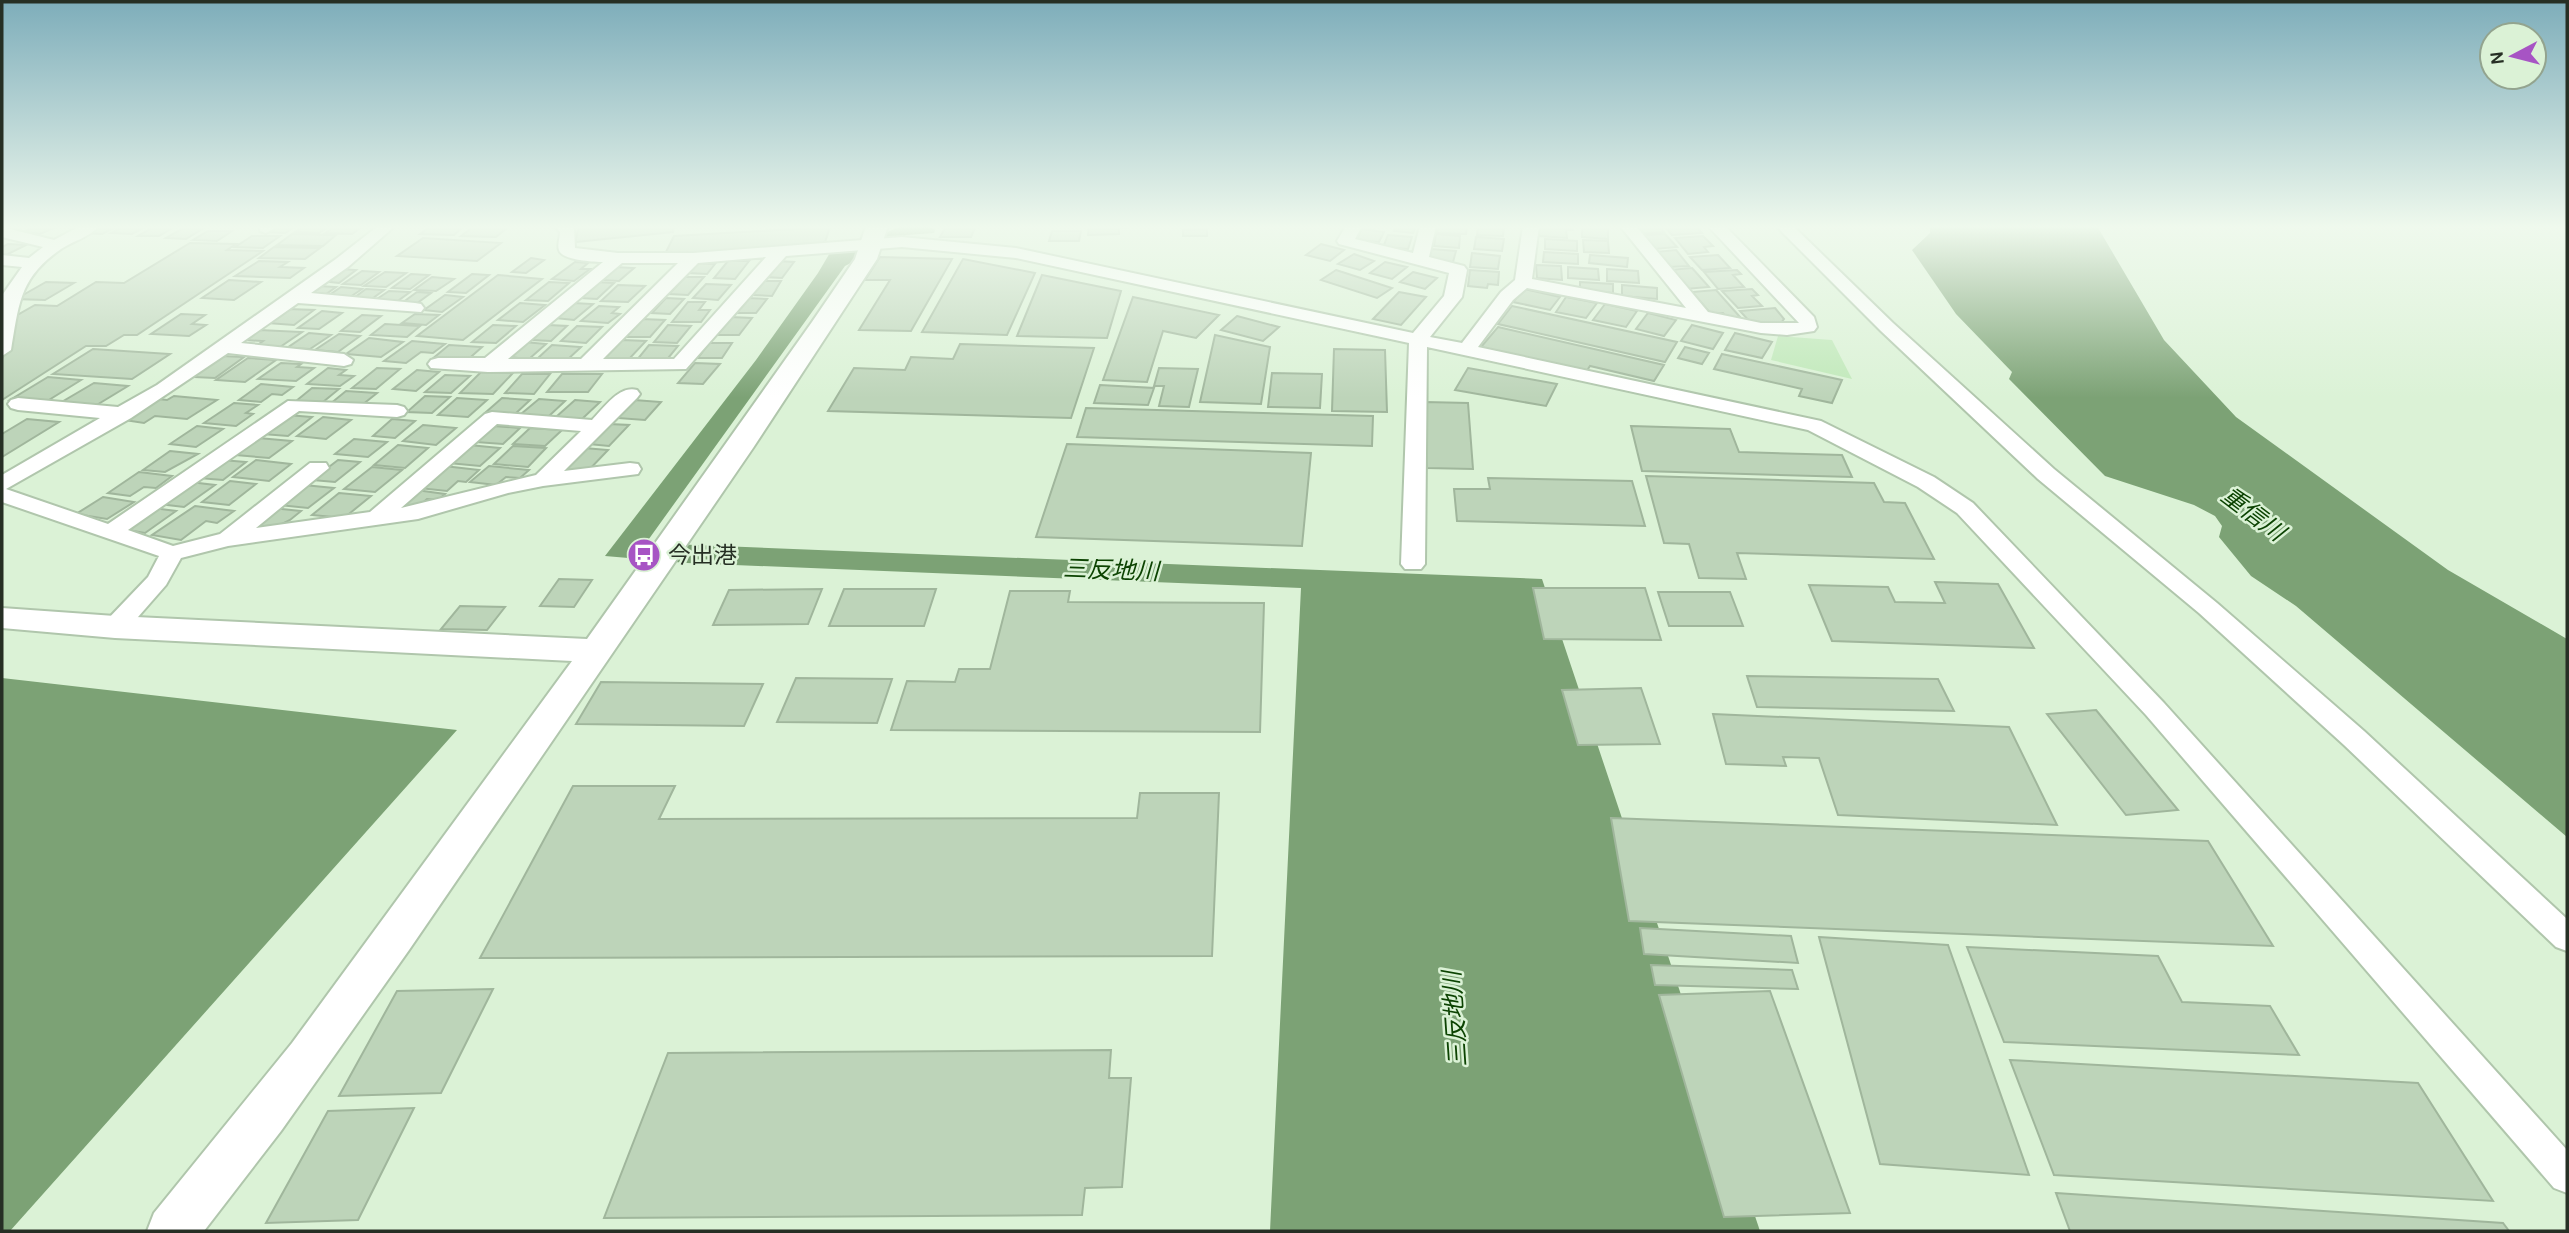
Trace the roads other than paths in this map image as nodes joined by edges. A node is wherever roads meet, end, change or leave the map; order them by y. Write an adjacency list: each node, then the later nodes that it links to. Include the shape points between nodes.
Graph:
1 (19, 284): 20 (street, via 12,294)
2 (313, 284): 14 (street)
3 (587, 284): 23 (street)
4 (667, 284): 24 (street)
5 (752, 284): 24 (street, via 679,365)
6 (848, 284): 42 (street)
7 (1159, 284): 17 (street)
8 (1455, 284): 17 (street, via 1453,297)
9 (1521, 284): 19 (street)
10 (1531, 284): 16 (street)
11 (1676, 284): 16 (street)
12 (1772, 284): 16 (street, via 1808,321 1808,327 1761,328)
13 (1843, 284): 43 (street, via 2046,474 2354,738)
14 (295, 298): 15 (street); 18 (street)
15 (415, 308)
16 (1702, 315)
17 (1418, 339): 19 (street); 39 (street)
18 (227, 347): 21 (street); 28 (street)
19 (1466, 349): 44 (street, via 1814,425 1926,482 1965,508 2155,709)
20 (2, 350)
21 (344, 360)
22 (438, 364): 23 (street)
23 (488, 366): 24 (street)
24 (585, 366)
25 (630, 394): 29 (street)
26 (18, 404): 28 (street)
27 (398, 411): 36 (street, via 295,405)
28 (124, 414): 33 (street)
29 (596, 426): 32 (street); 35 (street, via 492,418)
30 (318, 468): 37 (street)
31 (630, 469): 32 (street)
32 (543, 480): 35 (street)
33 (2, 484)
34 (2, 495): 36 (street)
35 (376, 519): 37 (street)
36 (112, 531): 38 (street)
37 (227, 539): 38 (street)
38 (172, 553): 41 (street, via 158,580)
39 (1413, 564)
40 (2, 618): 41 (street)
41 (115, 627): 42 (street)
42 (597, 651): 45 (street, via 322,1041)
43 (2567, 938)
44 (2567, 1176)
45 (172, 1231)

